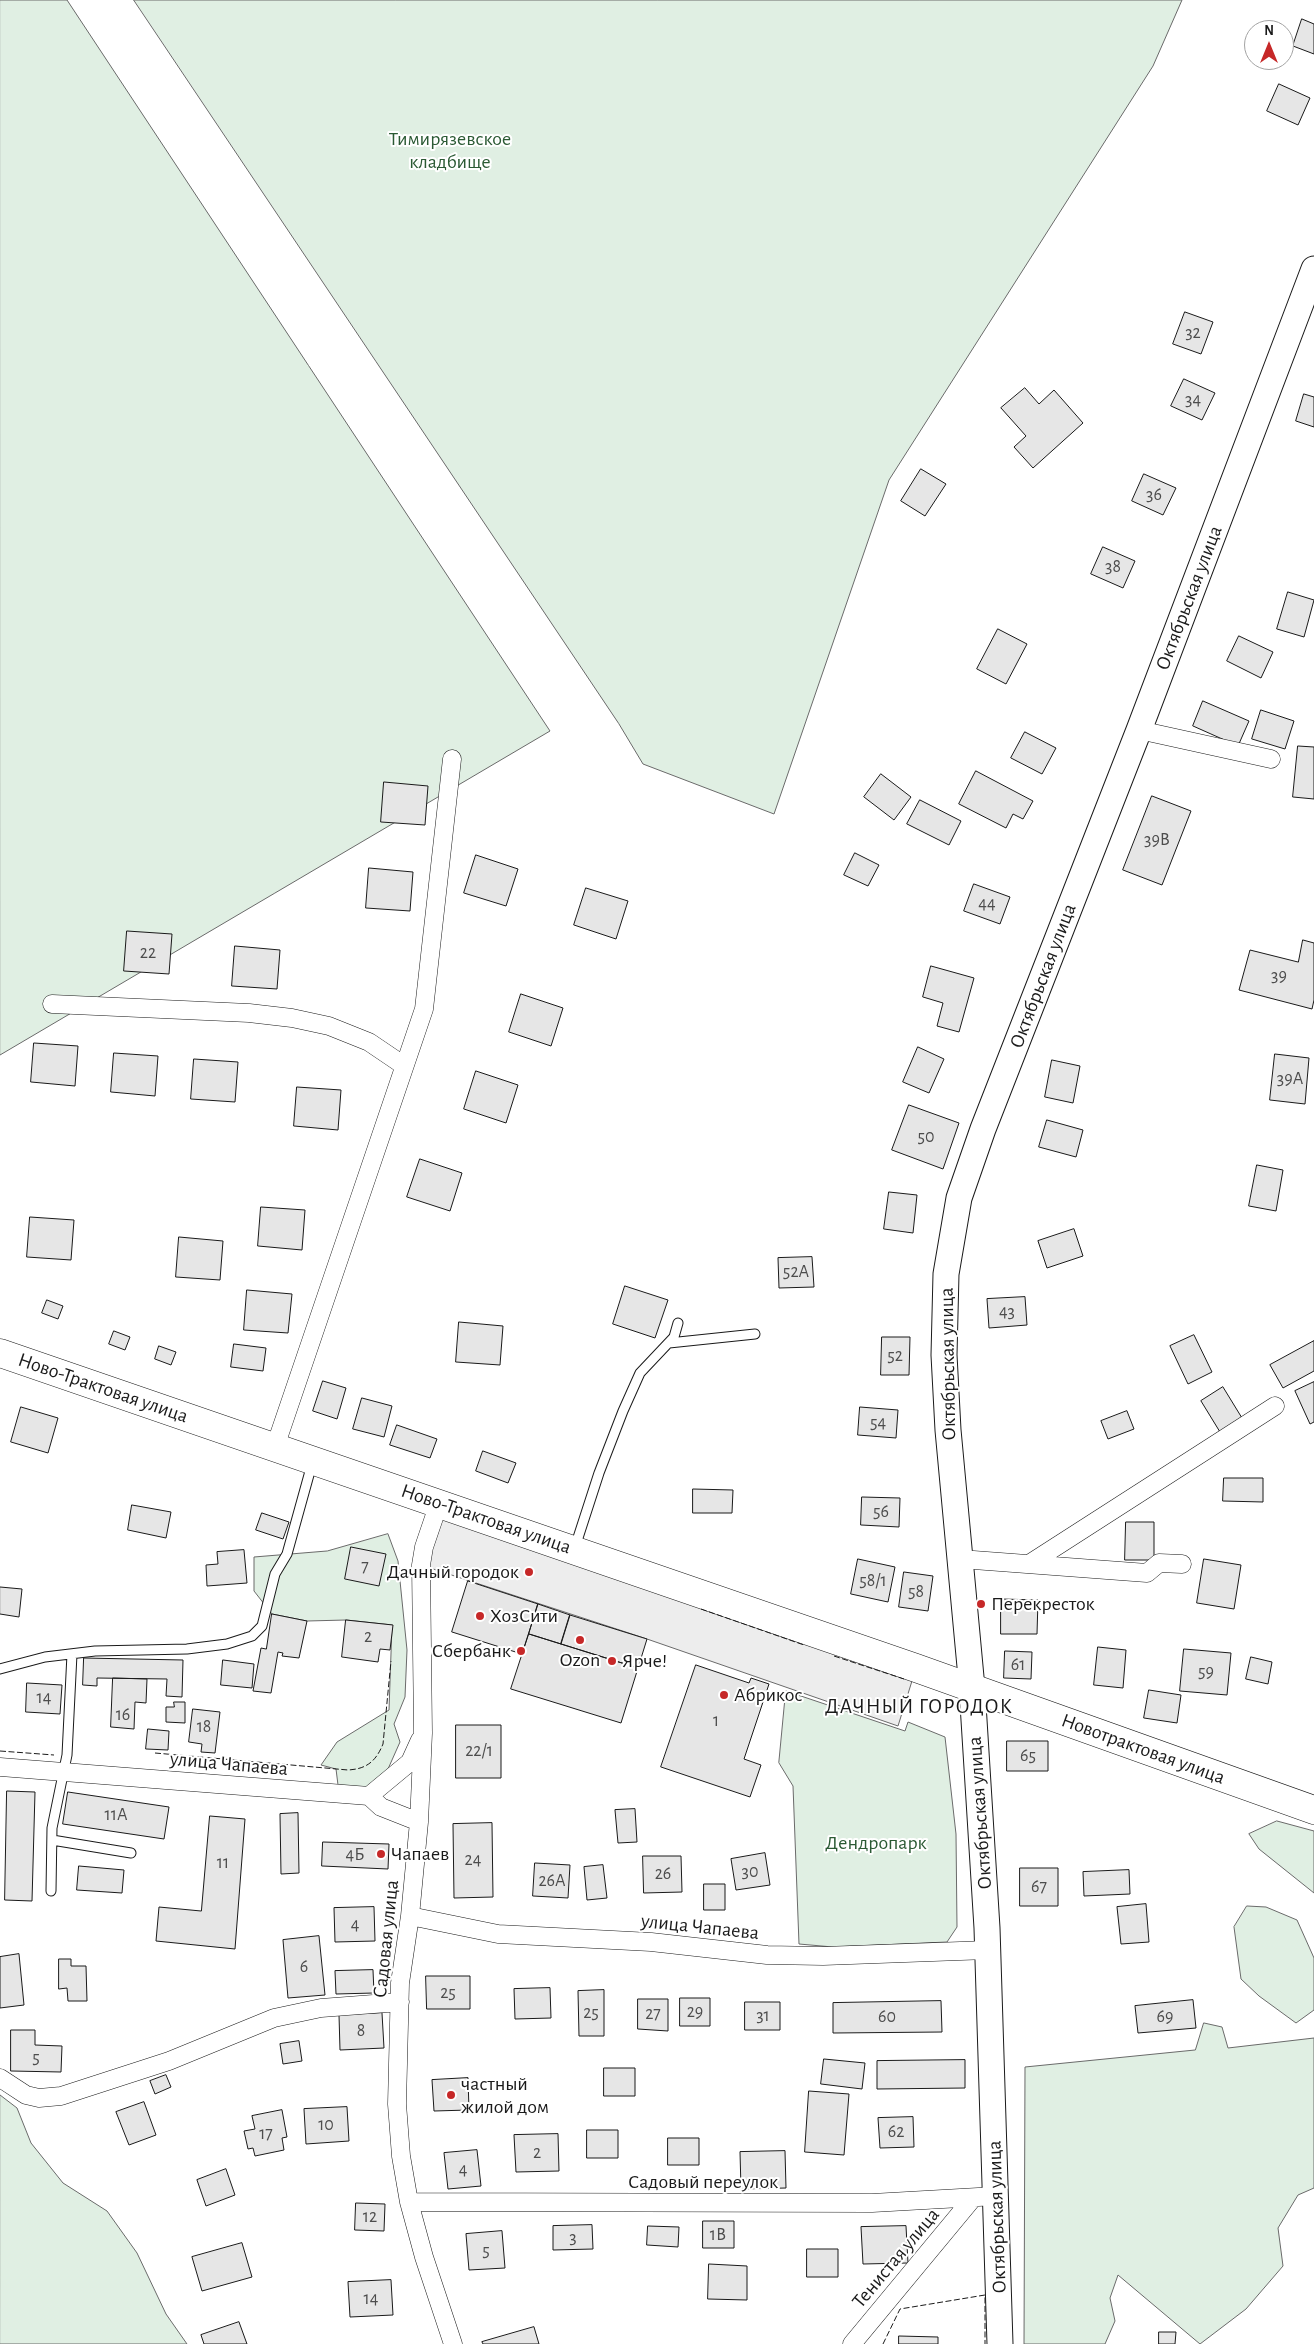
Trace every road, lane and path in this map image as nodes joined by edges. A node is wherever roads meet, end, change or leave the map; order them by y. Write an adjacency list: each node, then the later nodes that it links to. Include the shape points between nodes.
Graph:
1 (1314, 269): 2 (street, Октябрьская улица)
2 (1139, 730): 4 (street); 16 (street, Октябрьская улица, via 959,1198 946,1274 944,1356)
3 (452, 759): 6 (street, via 424,1009)
4 (1271, 759)
5 (52, 1004): 6 (street, via 292,1018 329,1026 369,1042)
6 (404, 1065): 12 (street)
7 (678, 1323): 9 (lane)
8 (755, 1334): 9 (lane)
9 (669, 1343): 15 (lane, via 640,1374 623,1410)
10 (0, 1354): 12 (main road, Ново-Трактовая улица)
11 (1275, 1406): 17 (street)
12 (275, 1447): 13 (main road, Ново-Трактовая улица)
13 (314, 1460): 14 (main road, Ново-Трактовая улица); 19 (lane, via 262,1626 252,1636 227,1644 187,1649 146,1648)
14 (439, 1503): 15 (main road, Ново-Трактовая улица); 22 (street, Садовая улица, via 421,1566)
15 (574, 1550): 21 (main road, Ново-Трактовая улица)
16 (960, 1559): 17 (street); 21 (street, Октябрьская улица)
17 (1029, 1564): 18 (street, via 1147,1574 1159,1564)
18 (1182, 1564)
19 (72, 1654): 20 (lane); 24 (lane)
20 (0, 1669)
21 (972, 1688): 26 (main road, Новотрактовая улица); 32 (street, Октябрьская улица)
22 (423, 1733): 25 (street, via 410,1762); 27 (street, Садовая улица)
23 (0, 1767): 24 (street, улица Чапаева)
24 (63, 1772): 25 (street, улица Чапаева); 28 (lane)
25 (369, 1796): 27 (street, via 382,1807)
26 (1314, 1810)
27 (419, 1822): 31 (street, Садовая улица)
28 (52, 1840): 29 (lane); 30 (lane)
29 (131, 1852)
30 (51, 1891)
31 (410, 1916): 32 (street, улица Чапаева, via 498,1934 651,1942 767,1955); 33 (street, Садовая улица)
32 (988, 1950): 35 (street, Октябрьская улица)
33 (400, 2002): 34 (street, via 322,2008 274,2018 169,2061 61,2096 39,2098 26,2095); 36 (street, Садовая улица, via 397,2104 400,2156)
34 (0, 2078)
35 (984, 2197): 36 (street, Садовый переулок, via 862,2204); 38 (street, Тенистая улица); 39 (street, Октябрьская улица)
36 (409, 2202): 37 (street, Садовая улица)
37 (453, 2344)
38 (852, 2344)
39 (1000, 2344)

